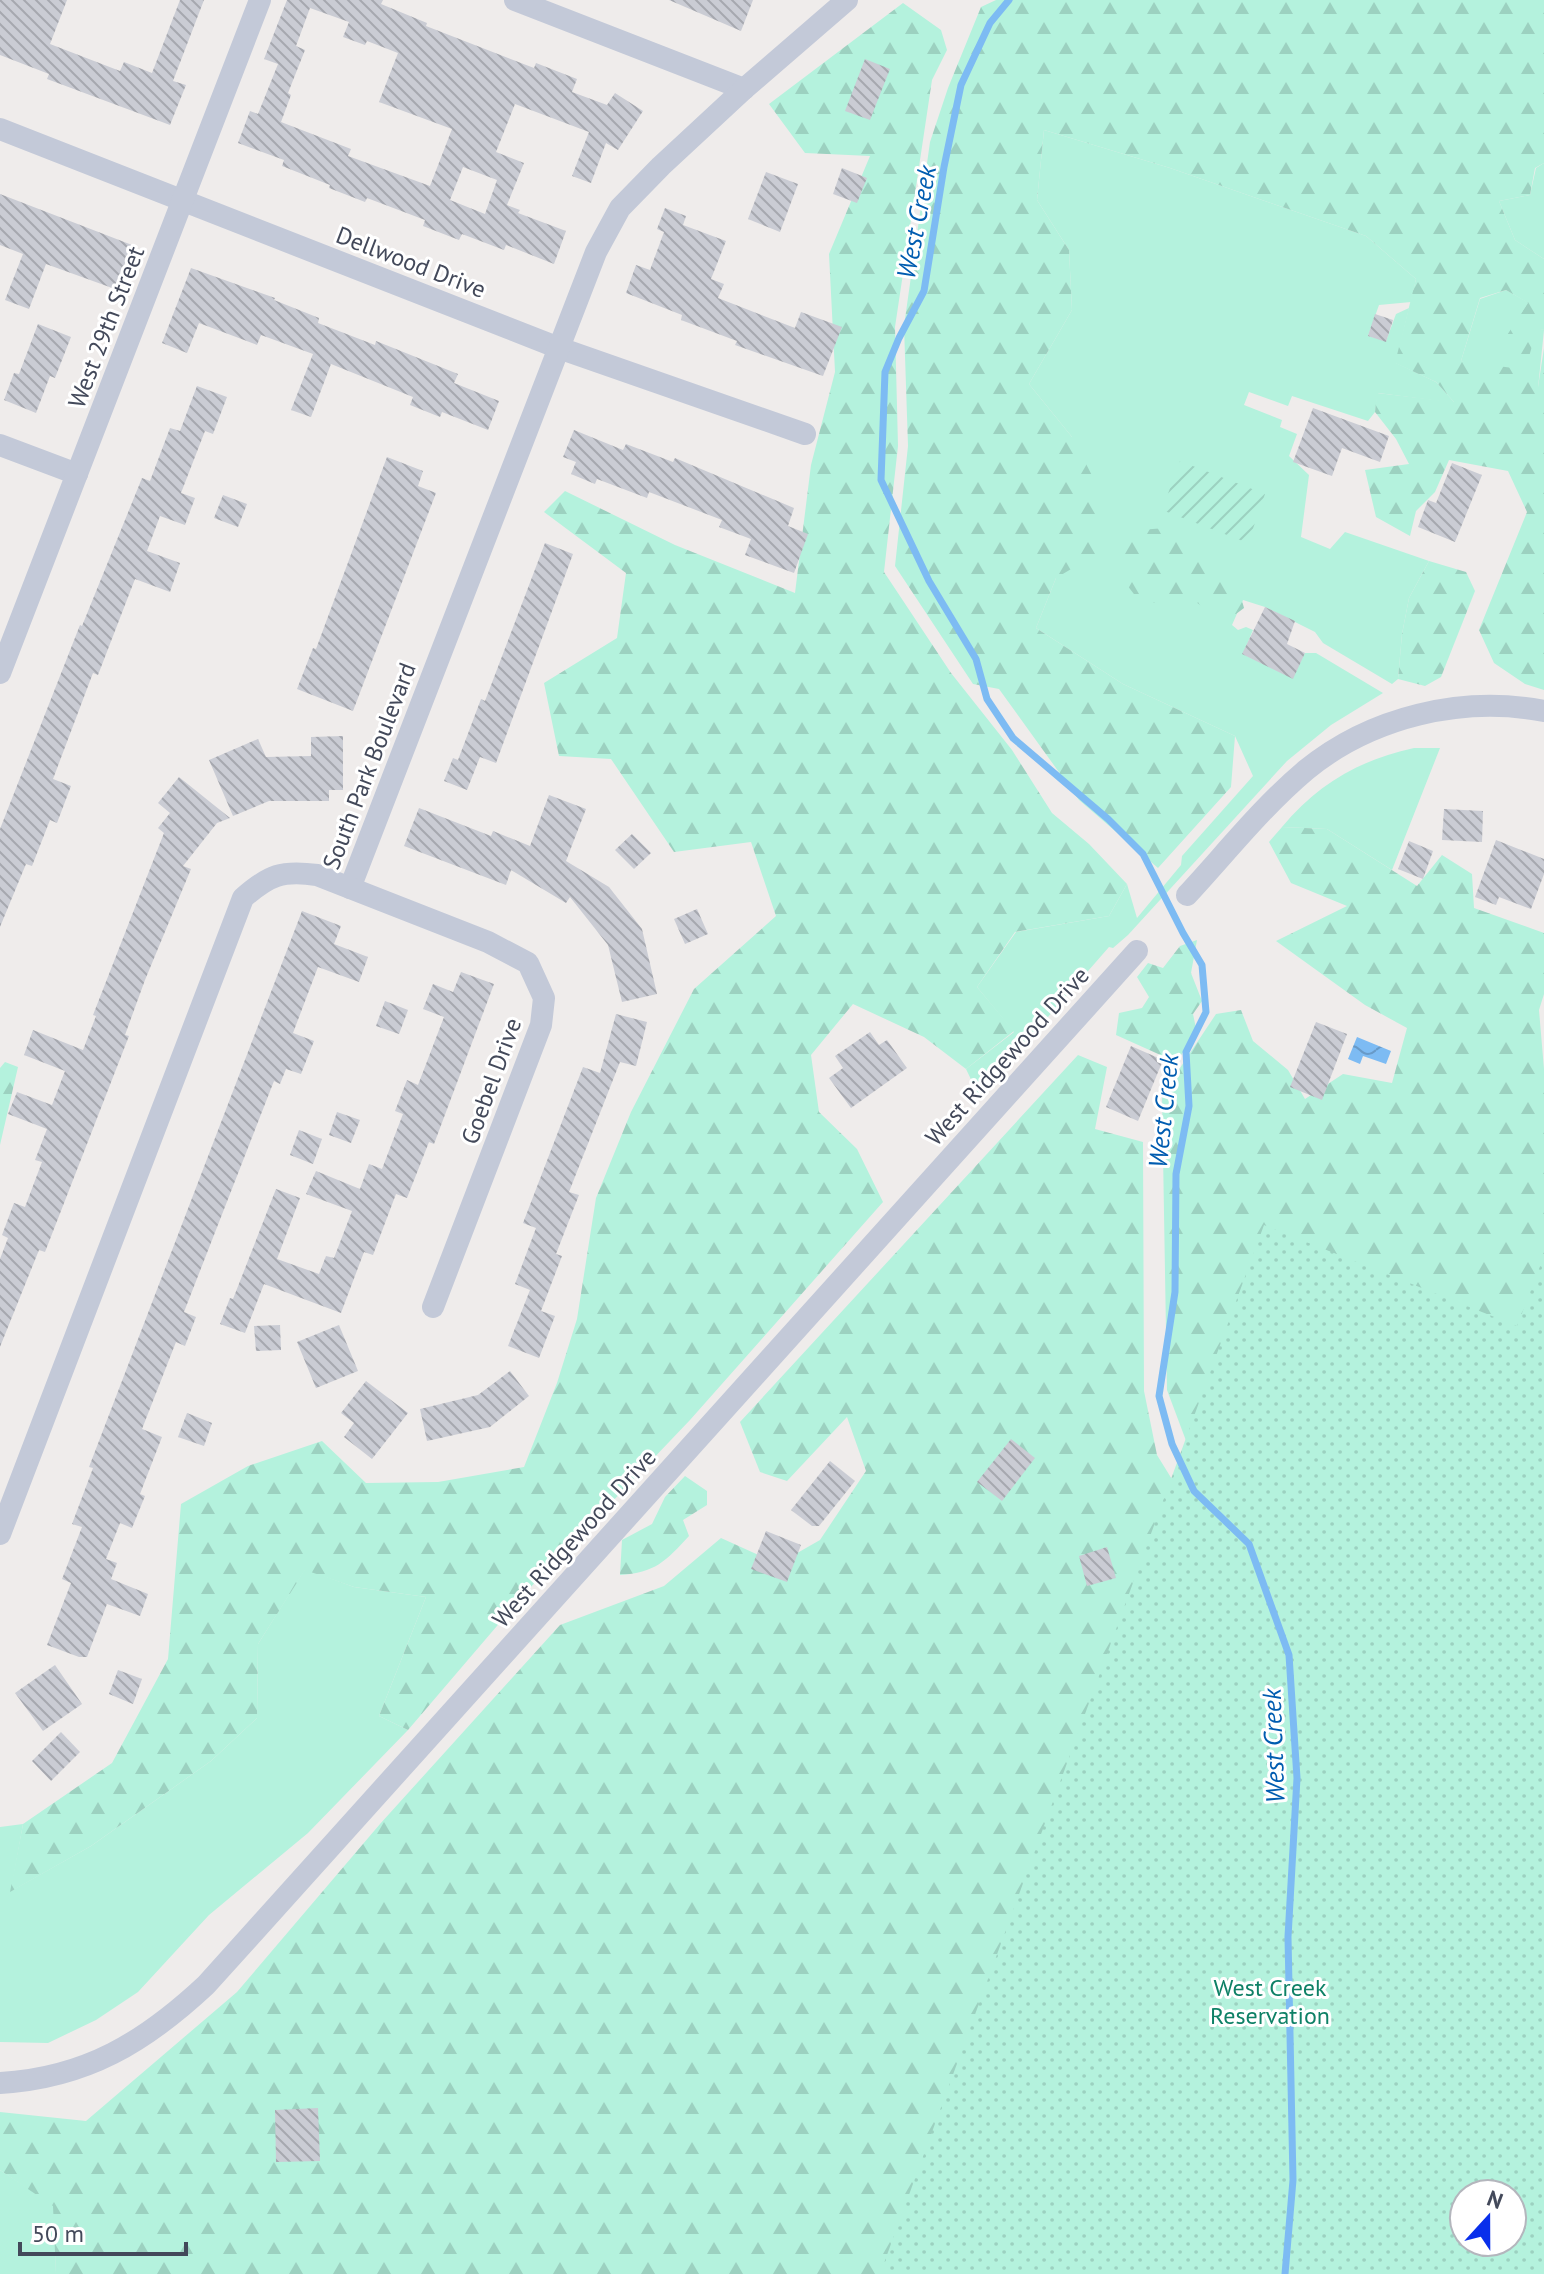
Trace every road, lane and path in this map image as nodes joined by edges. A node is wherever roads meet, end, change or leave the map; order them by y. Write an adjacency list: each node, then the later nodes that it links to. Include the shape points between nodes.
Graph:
1 (260, 0): 6 (street, West 29th Street)
2 (515, 0): 4 (street)
3 (847, 0): 4 (street, South Park Boulevard)
4 (744, 89): 7 (street, South Park Boulevard, via 620,208 596,252)
5 (0, 129): 6 (street, Dellwood Drive)
6 (184, 200): 7 (street, Dellwood Drive); 10 (street, West 29th Street)
7 (559, 348): 8 (street, Dellwood Drive); 13 (street, South Park Boulevard)
8 (805, 434)
9 (0, 445): 10 (street)
10 (77, 474): 11 (street, West 29th Street)
11 (0, 673)
12 (1544, 711): 14 (street, via 1493,705 1442,710 1351,740 1307,769 1271,802)
13 (350, 888): 16 (street, Goebel Drive, via 528,963 544,998 541,1025); 17 (street, South Park Boulevard, via 295,872 264,880 243,898)
14 (1187, 895)
15 (1137, 951): 18 (street, West Ridgewood Drive, via 206,1985 153,2031 107,2058 53,2075)
16 (433, 1307)
17 (0, 1534)
18 (0, 2083)

